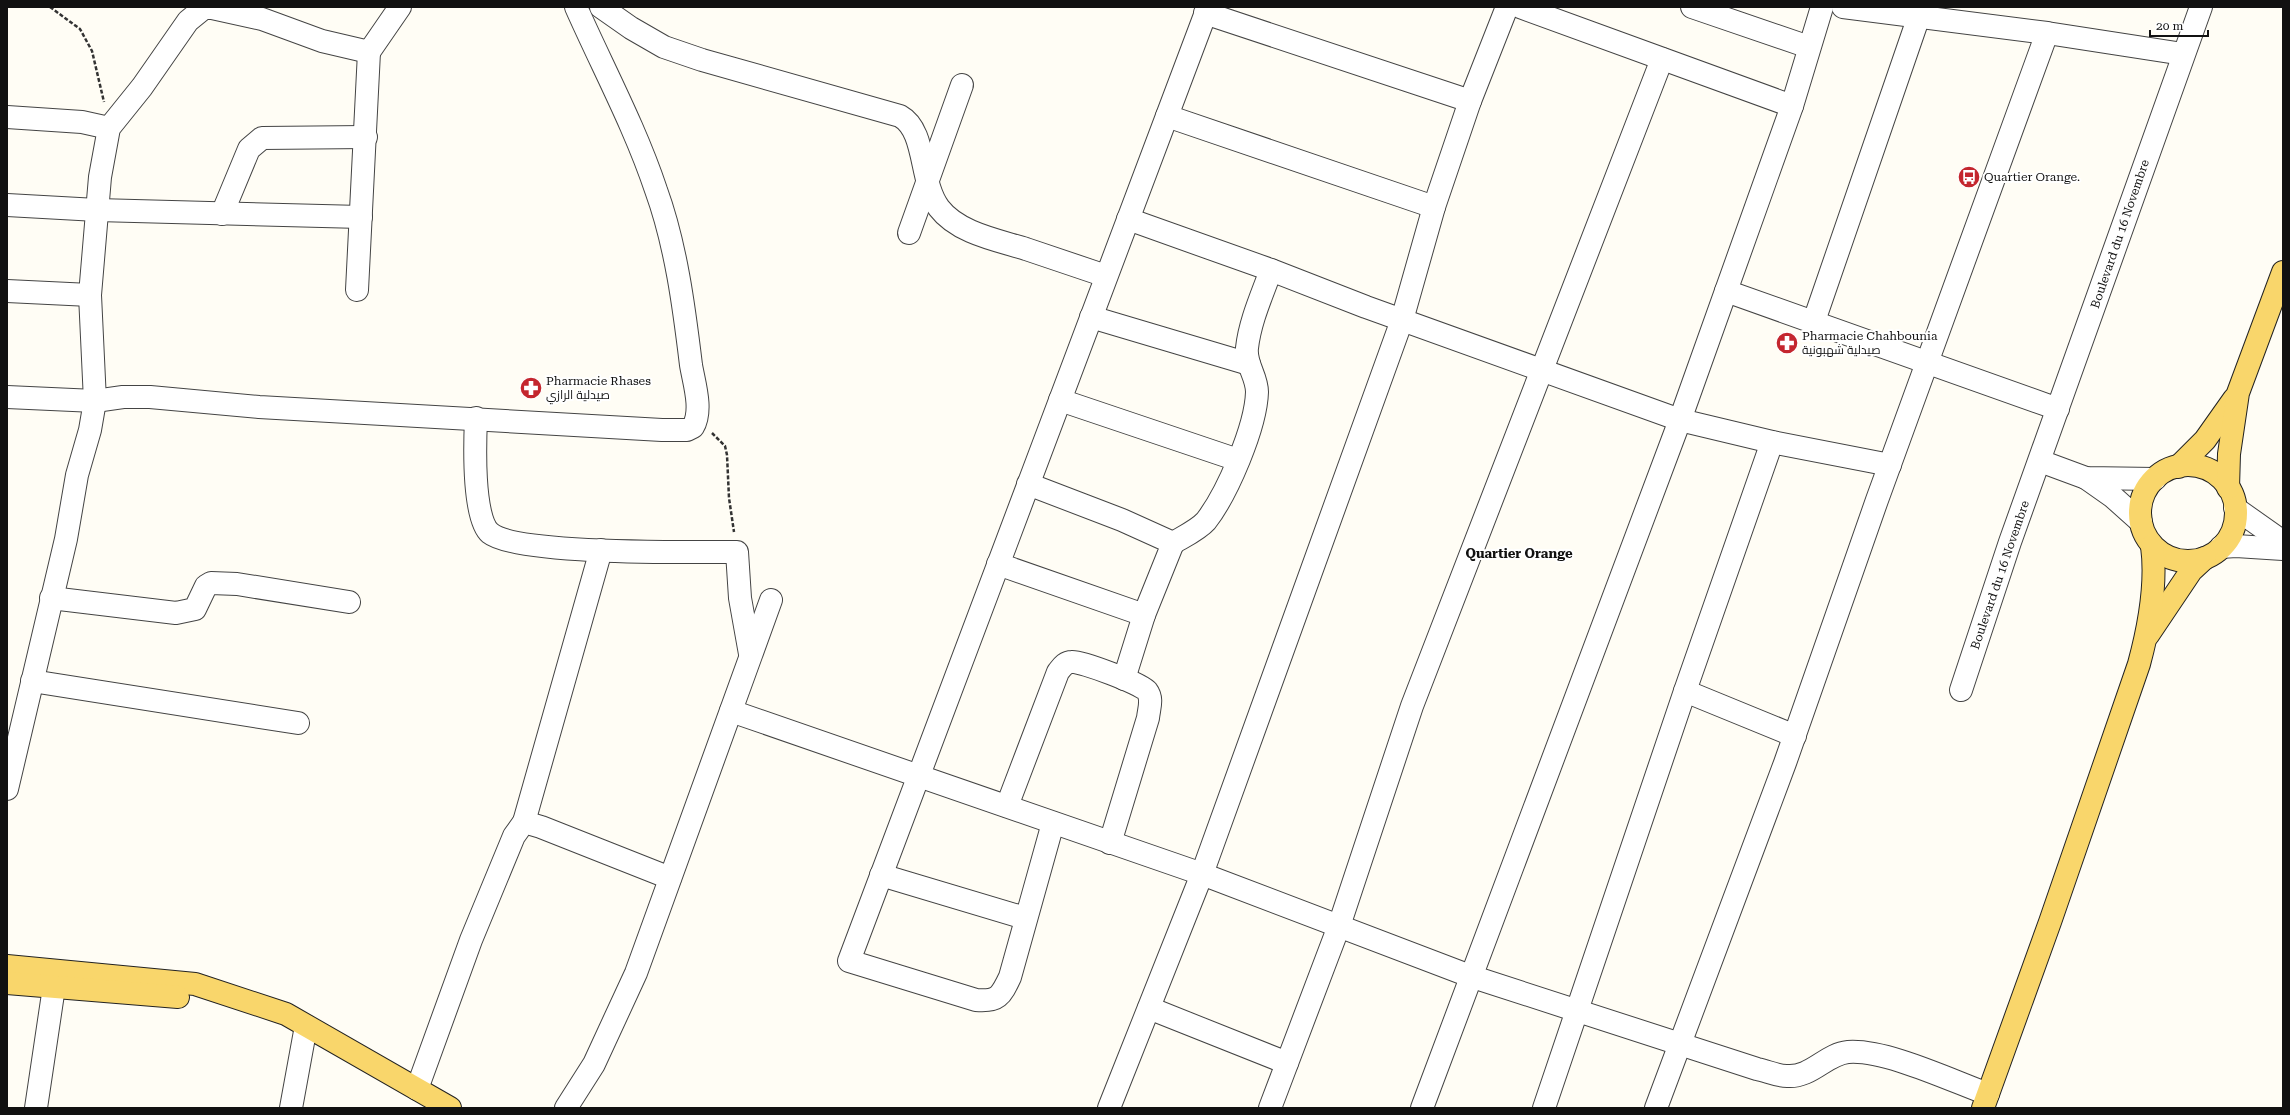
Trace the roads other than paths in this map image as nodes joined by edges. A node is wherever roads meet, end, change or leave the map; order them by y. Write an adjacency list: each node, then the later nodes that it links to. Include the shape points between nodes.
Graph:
1 (400, 7): 14 (street)
2 (576, 7): 50 (street, via 657,190 672,246 690,354 697,421 687,430 662,430)
3 (601, 7): 24 (street, via 631,28 664,46 702,60 900,116 912,125 919,142)
4 (1507, 7): 18 (street)
5 (1520, 7): 16 (street)
6 (1692, 7): 13 (street)
7 (1822, 7): 13 (street)
8 (1843, 7): 11 (street)
9 (2201, 7): 15 (street, Boulevard du 16 Novembre)
10 (1206, 10): 18 (street); 20 (street)
11 (1919, 16): 12 (street); 41 (street)
12 (2047, 33): 15 (street); 42 (street)
13 (1809, 47): 19 (street)
14 (369, 52): 22 (street, via 322,41 262,19 204,8 188,20 142,87); 23 (street)
15 (2183, 54): 49 (street, Boulevard du 16 Novembre)
16 (1662, 59): 19 (street); 44 (street)
17 (962, 85): 24 (street)
18 (1470, 101): 26 (street)
19 (1792, 106): 36 (street)
20 (1167, 116): 26 (street); 30 (street)
21 (7, 117): 22 (street, via 82,122)
22 (109, 128): 27 (street)
23 (366, 137): 28 (street, via 262,138 249,149); 29 (street)
24 (927, 181): 31 (street); 34 (street, via 940,209 952,220 977,233)
25 (7, 205): 27 (street)
26 (1434, 207): 40 (street)
27 (97, 210): 28 (street); 38 (street)
28 (222, 214): 29 (street)
29 (361, 217): 35 (street)
30 (1128, 218): 32 (street); 34 (street)
31 (909, 234)
32 (1271, 270): 40 (street); 43 (street, via 1251,328 1246,358)
33 (2283, 272): 45 (main road)
34 (1106, 276): 39 (street)
35 (357, 290)
36 (1726, 290): 41 (street); 51 (street)
37 (7, 291): 38 (street)
38 (90, 295): 48 (street)
39 (1091, 317): 43 (street); 47 (street)
40 (1402, 320): 44 (street); 89 (street)
41 (1814, 321): 42 (street)
42 (1927, 362): 49 (street); 55 (street)
43 (1249, 364): 53 (street, via 1257,392 1249,431)
44 (1543, 370): 51 (street); 93 (street, via 1412,706)
45 (2238, 393): 56 (main road, via 2205,440); 60 (main road, via 2229,454)
46 (7, 397): 48 (street)
47 (1060, 400): 53 (street); 59 (street)
48 (95, 401): 50 (street, via 150,397 259,407); 70 (street)
49 (2058, 409): 54 (street, Boulevard du 16 Novembre)
50 (476, 418): 67 (street, via 478,504 482,521 490,533 507,541)
51 (1680, 420): 52 (street); 95 (street)
52 (1772, 442): 55 (street); 79 (street)
53 (1238, 460): 64 (street, via 1205,522)
54 (2040, 462): 57 (street); 78 (street, Boulevard du 16 Novembre, via 2010,542)
55 (1890, 465): 82 (street)
56 (2178, 467): 58 (main road, via 2171,468); 60 (main road, via 2201,467 2215,474)
57 (2086, 478): 58 (street); 62 (street, via 2113,497)
58 (2155, 479): 62 (main road, via 2141,501)
59 (1028, 484): 64 (street, via 1122,520); 69 (street)
60 (2228, 488): 61 (main road)
61 (2235, 508): 63 (street); 68 (main road, via 2233,530)
62 (2141, 522): 65 (main road, via 2143,532)
63 (2283, 542)
64 (1173, 543): 73 (street)
65 (2152, 546): 68 (main road, via 2165,556 2180,561 2197,561); 74 (main road, via 2155,566)
66 (2283, 549): 68 (street, via 2236,546)
67 (601, 550): 75 (street, via 737,552 740,598); 86 (street)
68 (2213, 553): 74 (main road, via 2191,571)
69 (998, 564): 73 (street); 83 (street)
70 (52, 598): 72 (street, via 176,613 194,609 206,586 211,583 237,584); 77 (street)
71 (771, 600): 75 (street)
72 (349, 602)
73 (1144, 615): 76 (street)
74 (2146, 638): 105 (main road, via 2128,699)
75 (750, 656): 80 (street)
76 (1124, 679): 85 (street, via 1074,662 1062,666); 88 (street, via 1146,689 1151,698 1148,718)
77 (32, 681): 81 (street); 84 (street)
78 (1961, 690)
79 (1685, 691): 82 (street); 99 (street)
80 (730, 711): 83 (street); 91 (street)
81 (298, 723)
82 (1795, 736): 102 (street)
83 (919, 776): 85 (street); 90 (street)
84 (7, 789)
85 (1007, 806): 87 (street)
86 (524, 822): 91 (street, via 549,829); 104 (street, via 514,836 471,940)
87 (1053, 823): 88 (street); 92 (street)
88 (1110, 843): 89 (street)
89 (1202, 874): 93 (street); 98 (street)
90 (881, 875): 92 (street); 92 (street, via 849,961 976,1000 996,999 1004,991)
91 (670, 878): 109 (street, via 636,973 594,1064)
92 (1025, 918)
93 (1339, 926): 95 (street); 103 (street)
94 (7, 966): 100 (main road, via 195,984)
95 (1470, 976): 99 (street); 112 (street)
96 (7, 983): 97 (main road)
97 (54, 987): 100 (main road, via 194,999); 106 (street)
98 (1149, 1008): 103 (street); 110 (street)
99 (1578, 1012): 102 (street); 113 (street)
100 (286, 1014): 101 (main road)
101 (306, 1026): 104 (main road); 107 (street)
102 (1679, 1045): 105 (street, via 1787,1076 1808,1072 1835,1055 1860,1051 1880,1055); 114 (street)
103 (1287, 1063): 111 (street)
104 (417, 1089): 108 (main road)
105 (1985, 1101)
106 (36, 1108)
107 (291, 1108)
108 (450, 1108)
109 (566, 1108)
110 (1109, 1108)
111 (1270, 1108)
112 (1422, 1108)
113 (1544, 1108)
114 (1656, 1108)

